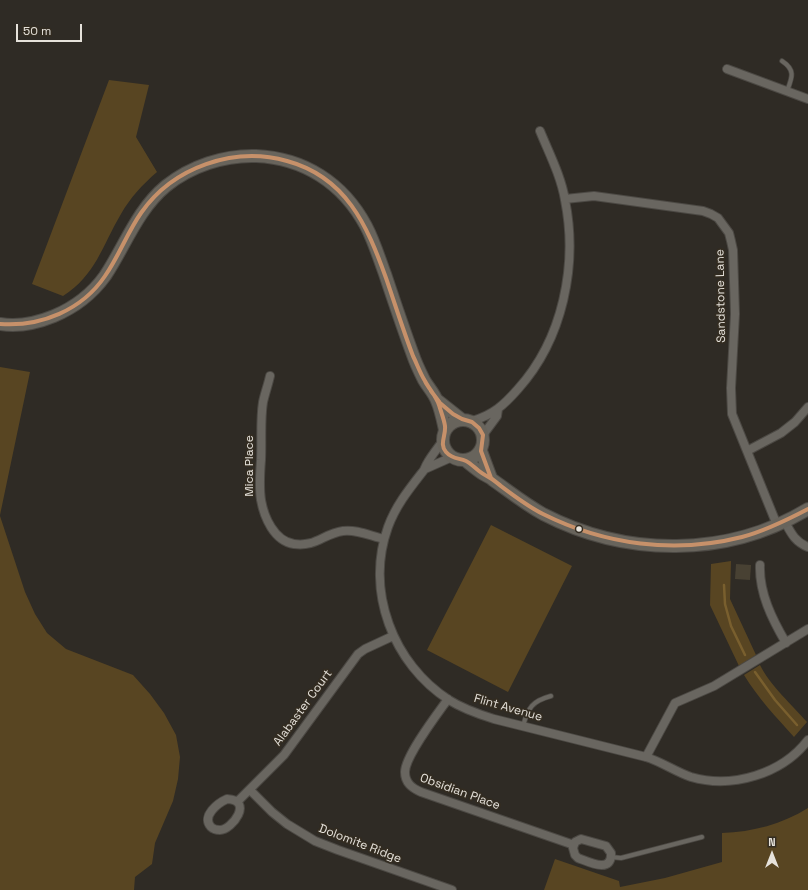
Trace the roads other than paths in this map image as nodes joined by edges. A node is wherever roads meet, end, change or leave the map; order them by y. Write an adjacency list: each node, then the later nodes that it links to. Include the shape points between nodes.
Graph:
1 (782, 61): 3 (lane, via 792,74)
2 (726, 69): 3 (street)
3 (787, 92): 4 (street)
4 (808, 99)
5 (540, 131): 6 (street)
6 (565, 199): 11 (street, via 569,261 561,311 533,369); 16 (street, Sandstone Lane, via 587,195 703,211 723,224 732,241 733,257 735,314 731,407)
7 (0, 324): 9 (street, via 17,325 46,319 79,302 104,277 146,207 155,196 180,176 195,168 230,158 248,156 281,159 300,165 330,181 344,194 366,225 418,367)
8 (270, 376): 24 (street, Mica Place, via 263,404 260,490 267,520 273,530 280,538 291,544 302,545 349,531)
9 (437, 400): 12 (street); 13 (street)
10 (808, 407): 16 (street, via 781,433)
11 (498, 409): 12 (street); 14 (street, via 497,416)
12 (466, 420): 13 (street, via 448,425); 14 (street)
13 (445, 430): 15 (street)
14 (483, 435): 17 (street)
15 (442, 442): 18 (street); 20 (street, Flint Avenue)
16 (747, 450): 23 (street, Sandstone Lane)
17 (481, 451): 19 (street); 21 (street)
18 (452, 457): 19 (street); 20 (street, Flint Avenue)
19 (466, 461): 21 (street)
20 (425, 469): 24 (street, Flint Avenue, via 404,496)
21 (491, 478): 23 (street, via 523,502 555,520 592,534 629,543 668,547 711,544)
22 (808, 509): 23 (street)
23 (781, 523): 25 (street, Sandstone Lane, via 797,542)
24 (384, 539): 28 (street, Flint Avenue, via 380,569 381,589)
25 (808, 547)
26 (760, 565): 29 (street, via 760,582 772,620)
27 (808, 629): 29 (street)
28 (393, 636): 31 (street, Flint Avenue, via 417,672); 35 (street, Alabaster Court, via 358,654 284,754)
29 (786, 643): 34 (street, via 714,686 675,703)
30 (551, 696): 32 (lane, via 539,700 530,707)
31 (448, 699): 32 (street, Flint Avenue, via 478,714); 38 (street, Obsidian Place, via 409,759 405,772 408,785 421,792)
32 (523, 726): 34 (street, Flint Avenue)
33 (808, 740): 34 (street, Flint Avenue, via 781,764 736,780 705,780)
34 (646, 757)
35 (250, 790): 36 (street, Alabaster Court); 40 (street, Dolomite Ridge, via 287,824 315,841)
36 (237, 802)
37 (702, 837): 39 (lane, via 621,858)
38 (574, 845): 39 (street, via 578,840 585,839 606,846); 39 (street, via 573,852 578,858 600,865 607,864)
39 (611, 857)
40 (452, 890)

